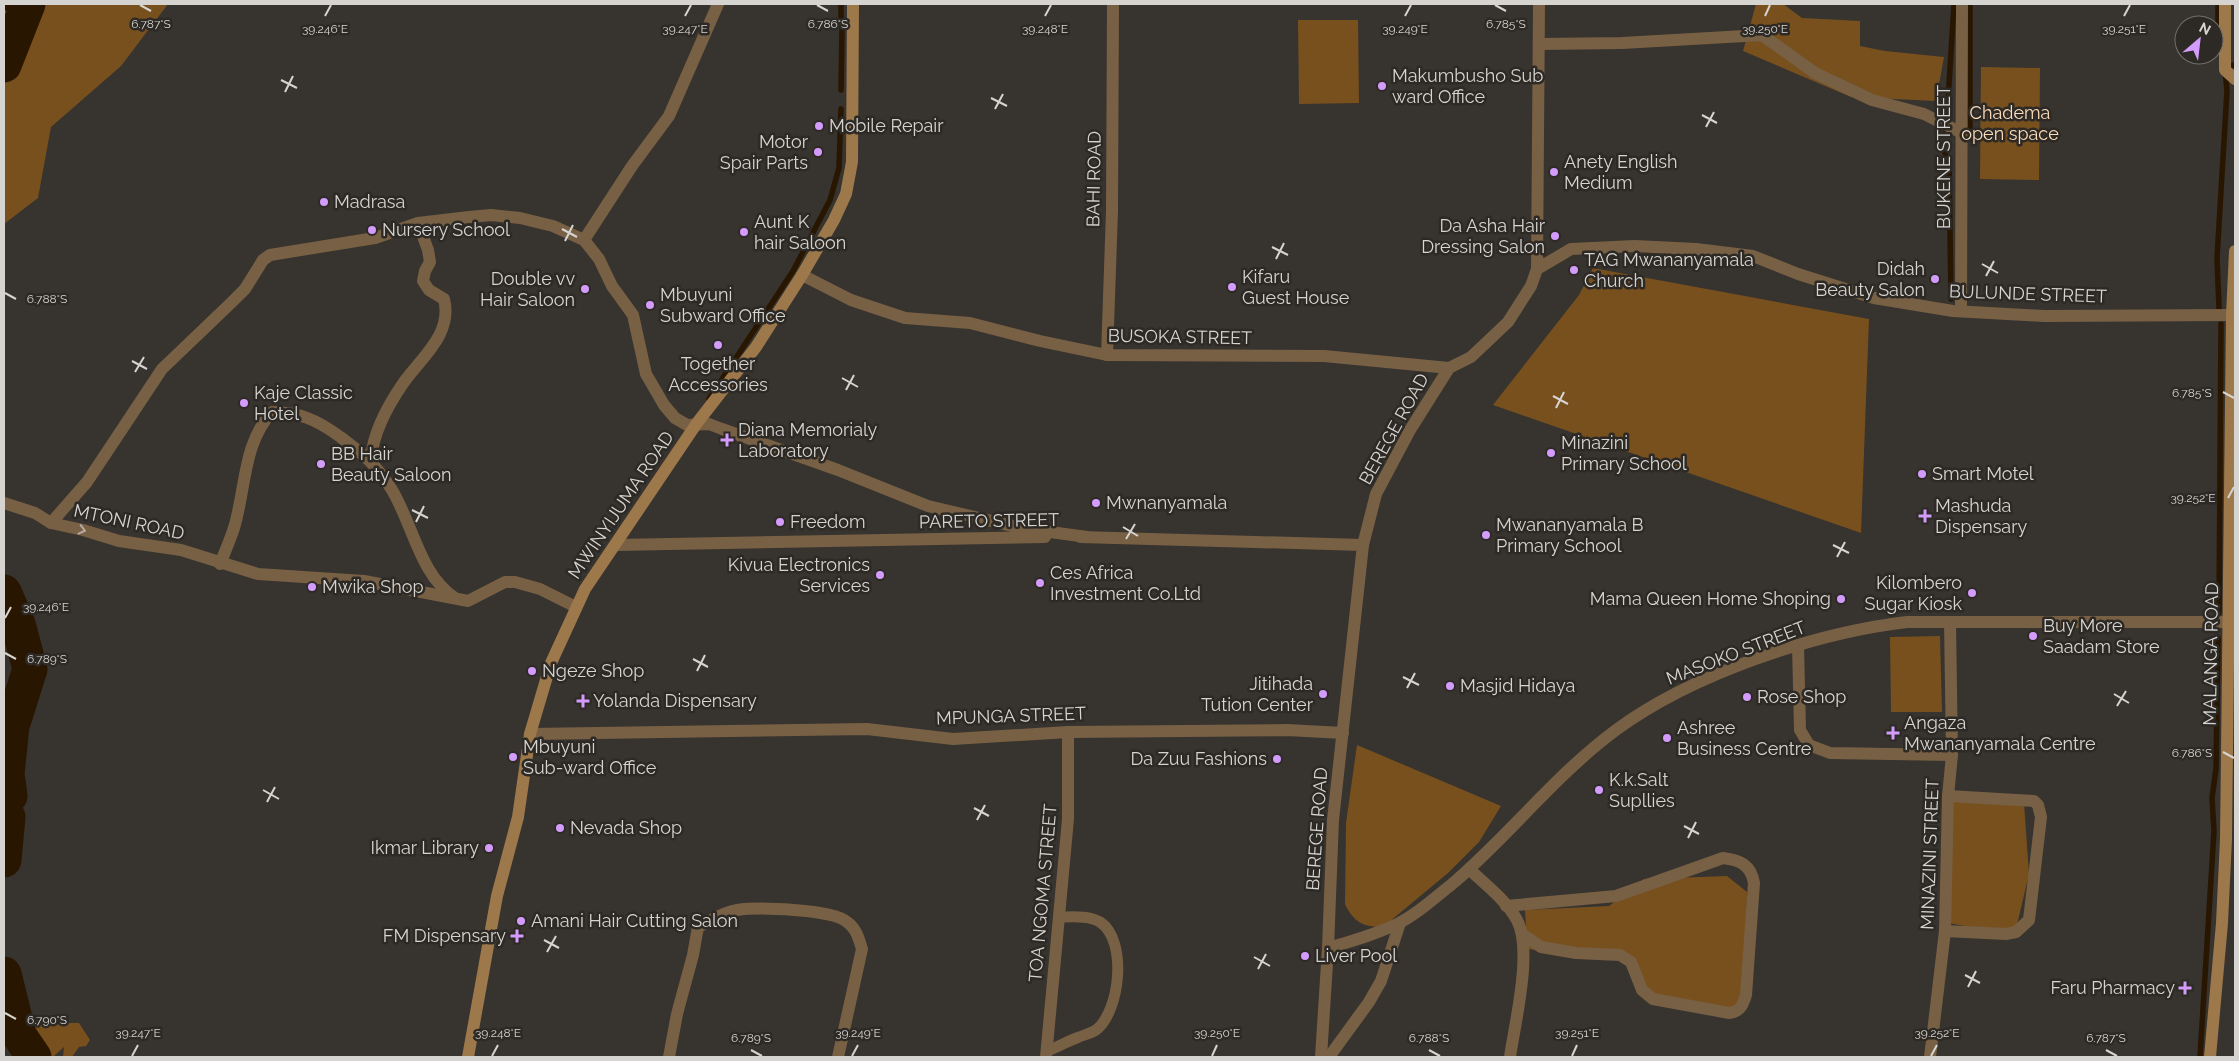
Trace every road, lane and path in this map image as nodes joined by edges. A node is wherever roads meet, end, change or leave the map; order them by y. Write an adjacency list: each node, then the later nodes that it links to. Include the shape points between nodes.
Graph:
1 (718, 4): 11 (street, via 670,116 632,166)
2 (853, 4): 14 (street, MWINYIJUMA ROAD, via 852,162 846,194)
3 (1113, 4): 17 (street, BAHI ROAD, via 1112,211)
4 (1539, 4): 7 (street, BEREGE ROAD)
5 (1962, 4): 9 (street, BUKENE STREET)
6 (2226, 4): 8 (street, via 2225,70)
7 (1540, 44): 9 (street, via 1762,35 1815,73 1872,100 1924,114); 13 (street, BEREGE ROAD)
8 (2235, 79)
9 (1962, 133): 15 (street, BUKENE STREET)
10 (418, 223): 11 (street, via 501,216 553,226); 20 (street, via 430,262 423,281 429,290 444,300 445,314 436,342 404,381 379,426 372,444); 22 (street, via 375,238 287,251 263,260 245,289 162,369 87,482)
11 (584, 240): 19 (street, via 633,315 646,374 664,404 675,418 687,425)
12 (2235, 251): 16 (street, MALANGA ROAD)
13 (1537, 269): 15 (street, BULUNDE STREET, via 1571,249 1635,246 1696,249 1752,256 1874,298); 18 (street, BEREGE ROAD, via 1521,305 1508,322 1471,357)
14 (802, 274): 17 (street, BUSOKA STREET, via 852,300 905,318 970,323); 19 (street, MWINYIJUMA ROAD, via 756,347)
15 (1961, 310): 16 (street, BULUNDE STREET, via 2044,316)
16 (2232, 315): 30 (street, MALANGA ROAD)
17 (1107, 355): 18 (street, BUSOKA STREET, via 1324,356)
18 (1449, 368): 25 (street, BEREGE ROAD, via 1410,430 1376,494)
19 (697, 423): 23 (street, via 716,426 801,456 928,506 1021,528); 24 (street, MWINYIJUMA ROAD)
20 (371, 459): 26 (street, via 324,425 294,412 272,412 260,424 252,447 234,527); 27 (street, via 392,491 439,585)
21 (4, 503): 22 (street, MTONI ROAD, via 35,513)
22 (51, 523): 26 (street, MTONI ROAD, one-way to 26, via 119,541 181,550)
23 (1087, 537): 24 (street, PARETO STREET); 25 (street, PARETO STREET)
24 (616, 545): 28 (street, MWINYIJUMA ROAD)
25 (1362, 545): 34 (street, BEREGE ROAD)
26 (220, 564): 27 (street, MTONI ROAD, via 274,576 364,581)
27 (460, 600): 28 (street, via 468,601 505,582 515,582 540,589)
28 (576, 607): 35 (street, MWINYIJUMA ROAD, via 551,663)
29 (1950, 622): 30 (street, MASOKO STREET); 31 (street, MASOKO STREET, via 1874,626); 36 (street, MINAZINI STREET)
30 (2229, 622): 32 (street, MALANGA ROAD)
31 (1798, 645): 36 (street, via 1800,730 1809,745 1830,753); 39 (street, MASOKO STREET, via 1685,689 1616,730)
32 (2231, 721): 38 (street, MALANGA ROAD)
33 (1068, 732): 34 (street, MPUNGA STREET); 35 (street, MPUNGA STREET, via 953,740 866,729); 41 (street, TOA NGOMA STREET, via 1068,819)
34 (1343, 732): 45 (street, BEREGE ROAD, via 1333,820)
35 (530, 734): 47 (street, MWINYIJUMA ROAD, via 518,817 497,896)
36 (1952, 755): 37 (street, MINAZINI STREET)
37 (1948, 796): 43 (street, MINAZINI STREET); 43 (street, via 2034,801 2041,818 2029,920 2023,927 2006,934)
38 (2230, 839): 54 (street, MALANGA ROAD)
39 (1469, 869): 40 (street); 42 (street, MASOKO STREET)
40 (1506, 906): 44 (street, via 1517,920); 44 (street, via 1616,896 1723,858 1745,864 1753,875 1746,995 1742,1006 1735,1012 1653,999 1642,990 1631,962 1620,955 1542,947)
41 (1059, 917): 46 (street, TOA NGOMA STREET); 46 (lane, via 1089,918 1101,922 1110,934 1118,956 1118,984 1108,1012 1097,1030)
42 (1400, 923): 45 (street, MASOKO STREET); 51 (street, via 1381,981)
43 (1944, 931): 53 (street, MINAZINI STREET)
44 (1522, 934): 52 (street, via 1524,964)
45 (1328, 948): 50 (street, BEREGE ROAD)
46 (1047, 1054)
47 (468, 1057)
48 (669, 1057): 49 (street, via 698,927 736,910 769,909 838,917 848,922 859,938 862,948)
49 (838, 1057)
50 (1321, 1057)
51 (1328, 1057)
52 (1510, 1057)
53 (1930, 1057)
54 (2210, 1057)

